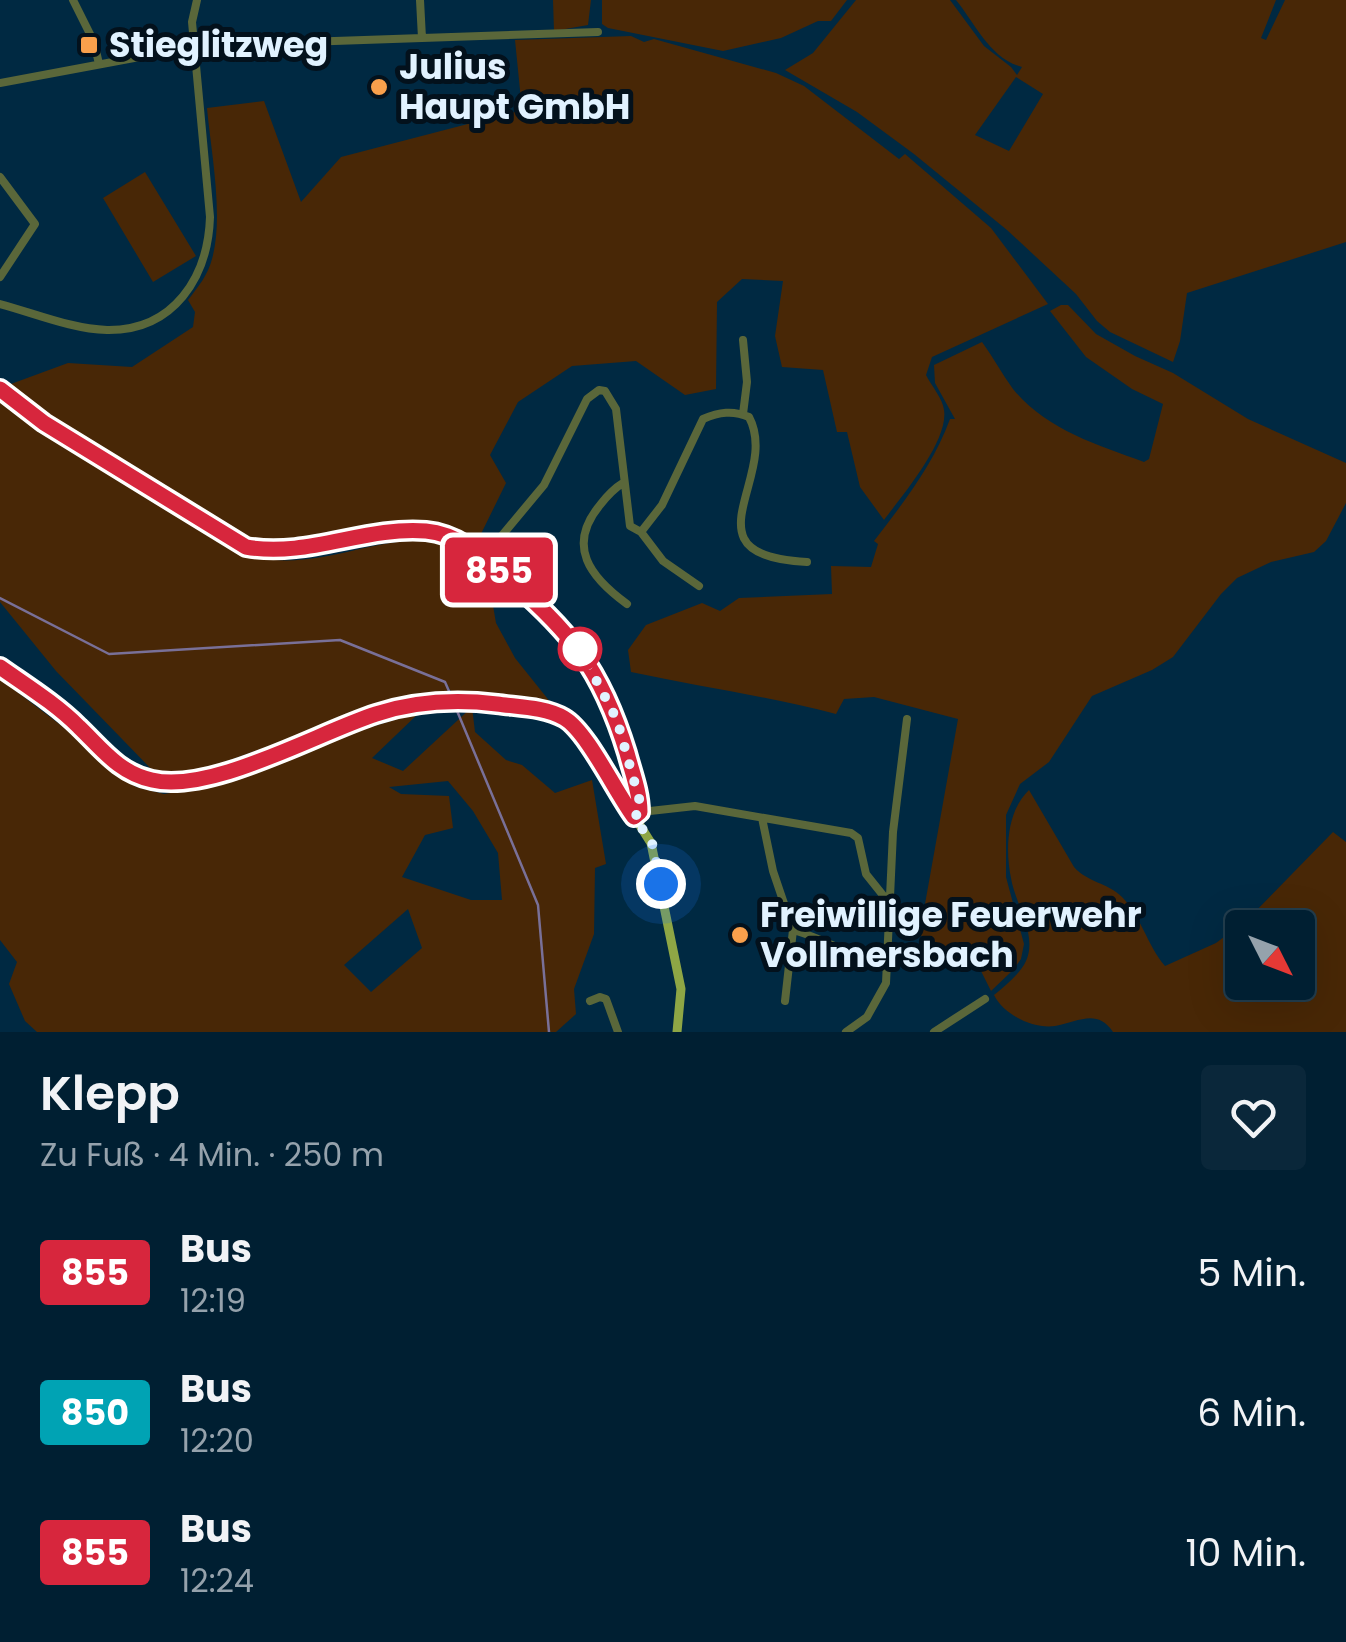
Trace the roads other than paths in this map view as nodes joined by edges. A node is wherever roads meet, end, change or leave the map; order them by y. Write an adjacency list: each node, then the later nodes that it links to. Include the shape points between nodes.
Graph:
1 (73, 0): 7 (street)
2 (197, 0): 6 (street)
3 (420, 0): 5 (street)
4 (598, 32): 5 (street)
5 (422, 38): 6 (street)
6 (195, 48): 7 (street); 11 (street, via 210,216 195,282 165,313 126,328 81,326)
7 (99, 64): 8 (street)
8 (0, 83)
9 (0, 177): 10 (street, via 35,224)
10 (0, 277)
11 (0, 304)
12 (743, 340): 14 (street)
13 (0, 390): 17 (street, via 246,547 303,549 427,531)
14 (743, 414): 16 (street, via 718,412 703,419 662,505); 18 (street, via 756,436 741,533 764,555)
15 (623, 483): 16 (street, via 630,526); 17 (street, via 616,409 599,390 587,399 544,485); 20 (street, via 587,520 583,534 592,572)
16 (641, 532): 19 (street, via 663,561)
17 (484, 557): 23 (street, via 585,655 617,720)
18 (807, 562)
19 (700, 586)
20 (627, 604)
21 (0, 667): 23 (main road, via 122,768 176,783 215,776 375,714 465,700 535,709 565,718 582,735)
22 (907, 719): 25 (street)
23 (637, 814): 24 (street, via 695,806); 32 (main road, via 652,843 673,943 681,990)
24 (762, 818): 25 (street, via 851,833 866,874); 26 (street)
25 (890, 904): 27 (street)
26 (793, 930): 27 (street); 29 (street)
27 (888, 967): 33 (street, via 881,998)
28 (985, 999): 34 (street)
29 (785, 1001)
30 (590, 1002): 31 (street, via 606,999)
31 (618, 1032)
32 (677, 1032)
33 (846, 1032)
34 (934, 1032)

